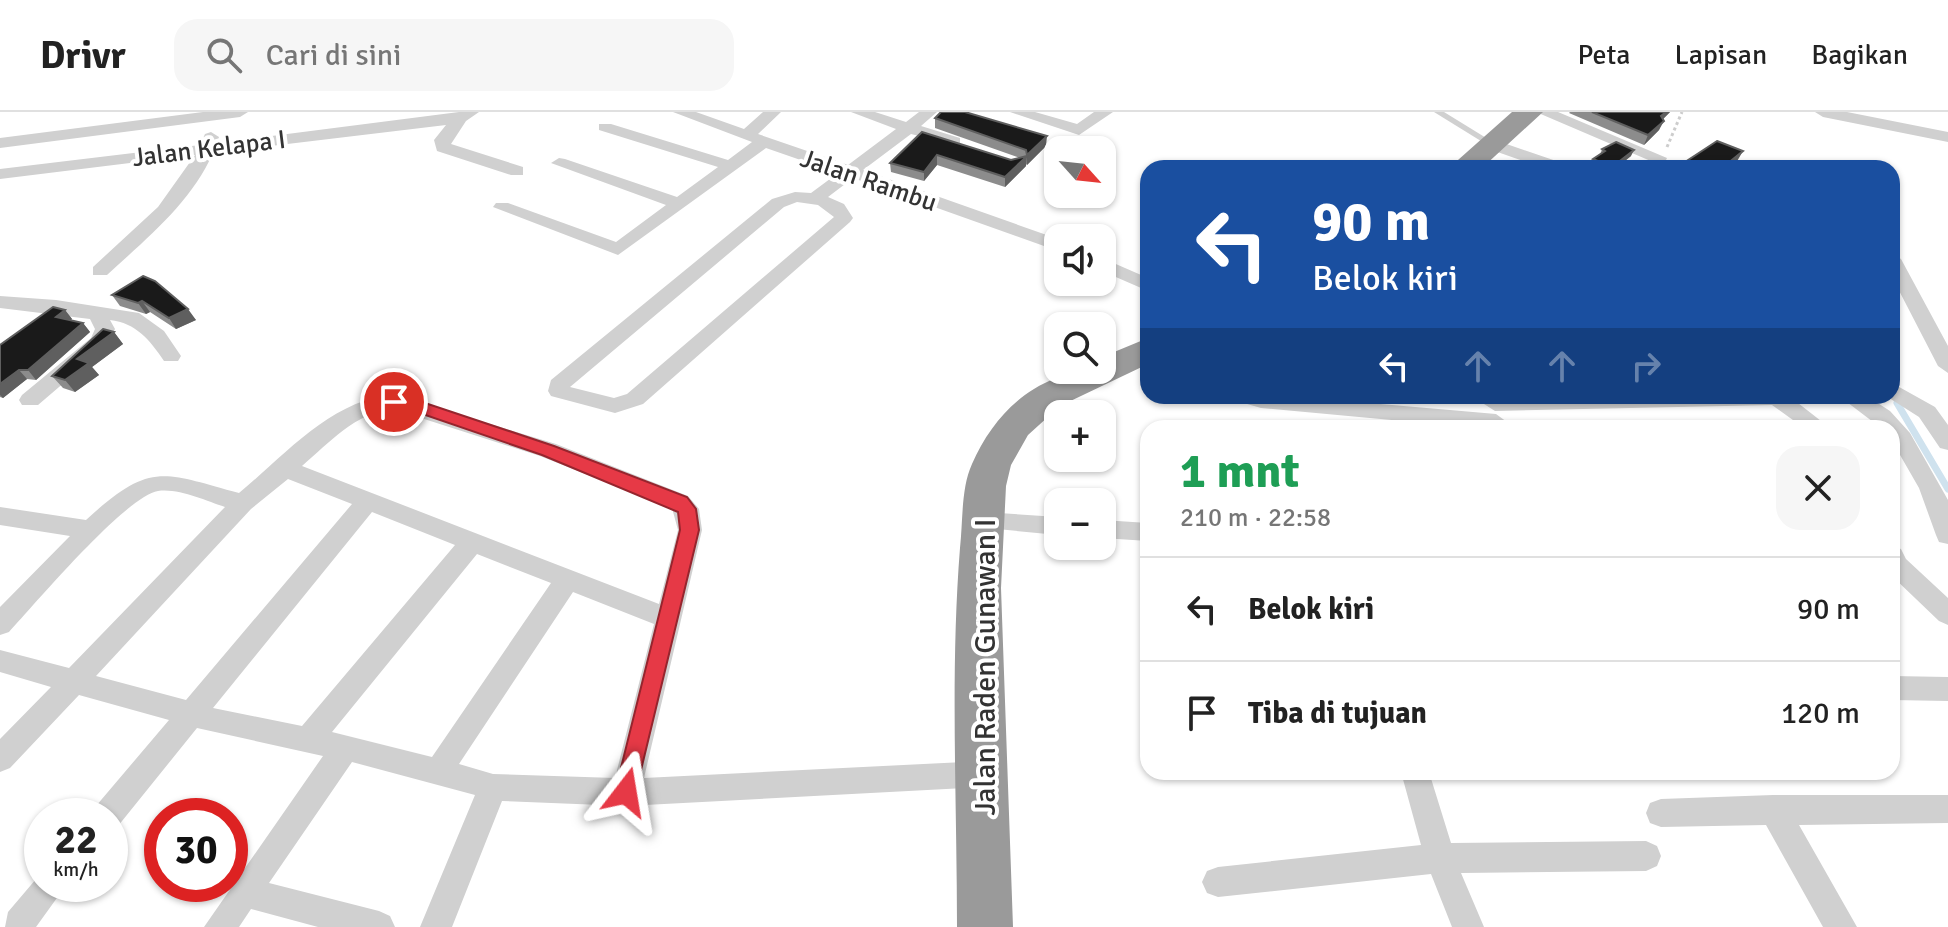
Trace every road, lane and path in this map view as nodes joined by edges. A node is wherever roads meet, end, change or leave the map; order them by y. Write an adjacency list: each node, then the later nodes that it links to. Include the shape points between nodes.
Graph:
1 (240, 112): 14 (street)
2 (681, 112): 22 (street, Jalan Rambu)
3 (773, 112): 22 (street)
4 (859, 112): 19 (street)
5 (929, 112): 19 (street)
6 (1018, 112): 7 (street, via 1079,130)
7 (1105, 112)
8 (1438, 112): 24 (lane)
9 (1529, 112): 24 (highway)
10 (1544, 112): 27 (street)
11 (1682, 112): 27 (path)
12 (1823, 112): 17 (street)
13 (1858, 112): 17 (street)
14 (219, 113): 23 (street); 25 (street)
15 (466, 115): 16 (street); 32 (street, via 442,140 443,147)
16 (421, 116): 25 (street, Jalan Kelapa I)
17 (1890, 122): 20 (street); 21 (street)
18 (605, 127): 31 (street)
19 (909, 128): 26 (street); 33 (street)
20 (1948, 130)
21 (1948, 137)
22 (755, 139): 31 (street); 33 (street, Jalan Rambu)
23 (0, 143)
24 (1492, 144): 28 (highway); 29 (street)
25 (208, 148): 34 (street, Jalan Kelapa I); 40 (street, via 192,178 162,214)
26 (976, 150)
27 (1659, 158)
28 (1473, 160)
29 (1537, 160)
30 (559, 163): 36 (street)
31 (731, 166): 36 (street)
32 (517, 171)
33 (847, 173): 35 (street); 38 (street, Jalan Rambu)
34 (0, 174)
35 (815, 199): 35 (street, via 795,197 778,203 559,385 559,391 615,406 635,399 844,218 839,208)
36 (681, 204): 37 (street, via 618,249)
37 (502, 207)
38 (1044, 240)
39 (1116, 270): 42 (street)
40 (100, 271)
41 (1900, 274): 49 (street)
42 (1140, 281)
43 (0, 302): 44 (street)
44 (56, 306): 45 (street); 46 (street)
45 (97, 314): 48 (street, via 136,318 156,333); 51 (street, via 105,329 100,341)
46 (34, 323)
47 (1140, 354): 65 (highway, Jalan Raden Gunawan I, via 1047,397 1014,426 991,465)
48 (171, 356)
49 (1948, 366)
50 (1900, 395): 60 (street, via 1927,412)
51 (30, 400)
52 (1325, 404): 56 (street)
53 (1645, 404): 56 (street)
54 (1786, 404): 57 (street)
55 (1863, 404): 58 (street)
56 (1496, 412)
57 (1808, 420)
58 (1895, 420)
59 (1900, 422): 60 (street)
60 (1927, 432): 70 (street)
61 (284, 468): 62 (street); 63 (street); 75 (street, via 347,416 378,403 410,404 548,450 680,502 690,519)
62 (368, 501): 71 (street); 81 (street)
63 (243, 503): 67 (street, via 155,482); 78 (street)
64 (0, 516): 67 (street)
65 (984, 521): 66 (street); 86 (highway, Jalan Raden Gunawan I, via 979,588)
66 (1044, 525)
67 (94, 530): 76 (street)
68 (1116, 530): 69 (street)
69 (1140, 531)
70 (1948, 535)
71 (472, 542): 73 (street); 82 (street)
72 (1900, 572): 74 (street)
73 (568, 579): 75 (street); 85 (street)
74 (1948, 614)
75 (667, 618): 89 (street)
76 (0, 624)
77 (0, 661): 78 (street)
78 (74, 680): 81 (street); 84 (street)
79 (1900, 688): 80 (street)
80 (1948, 689)
81 (192, 714): 82 (street); 90 (street)
82 (308, 740): 83 (street)
83 (345, 748): 85 (street); 97 (street)
84 (0, 759)
85 (438, 772): 88 (street)
86 (984, 774): 89 (street); 105 (highway, Jalan Raden Gunawan I)
87 (1417, 780): 95 (street)
88 (493, 787): 89 (street); 104 (street)
89 (626, 792)
90 (122, 798)
91 (1773, 809): 92 (street); 93 (street); 107 (street)
92 (1661, 813)
93 (1944, 815)
94 (1646, 856): 95 (street)
95 (1440, 858): 96 (street); 106 (street)
96 (1218, 882)
97 (248, 886)
98 (248, 893): 103 (street)
99 (34, 902): 101 (street)
100 (237, 902): 102 (street)
101 (16, 922)
102 (220, 927)
103 (379, 927)
104 (436, 927)
105 (985, 927)
106 (1468, 927)
107 (1841, 927)

